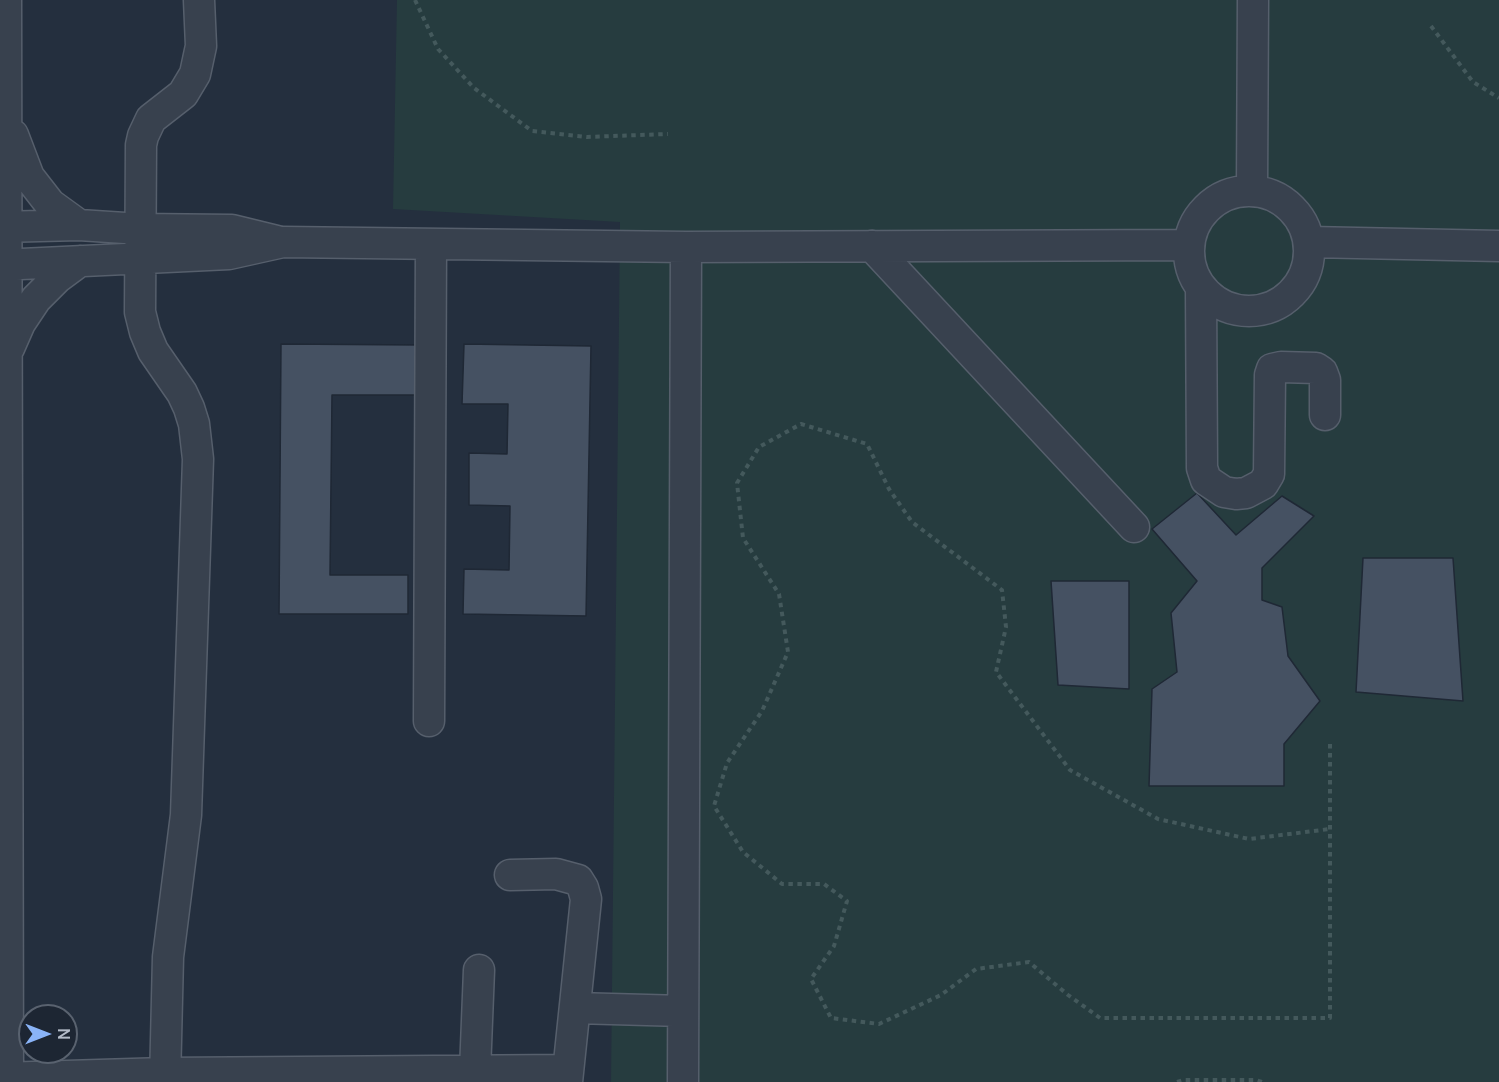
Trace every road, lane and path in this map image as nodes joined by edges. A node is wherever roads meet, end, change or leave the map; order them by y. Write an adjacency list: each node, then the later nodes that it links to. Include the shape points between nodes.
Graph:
1 (6, 0): 7 (street)
2 (199, 0): 12 (street, via 201,46 195,74 183,94 151,119 143,136)
3 (415, 0): 8 (path, via 438,50 474,88 532,131 587,137)
4 (1253, 0): 9 (street)
5 (1431, 26): 6 (path, via 1473,82)
6 (1499, 98)
7 (6, 110): 10 (street, via 29,177 50,204); 11 (street)
8 (668, 134)
9 (1252, 189): 13 (street, via 1279,197 1299,216); 16 (street, via 1222,195 1198,216)
10 (79, 225): 11 (street); 12 (street)
11 (3, 227): 22 (street)
12 (140, 229): 14 (street, via 232,230); 20 (street)
13 (1310, 242): 18 (street); 23 (street, via 1308,265 1299,285 1283,301 1262,310 1239,311 1218,303)
14 (283, 243): 15 (street); 20 (street, via 229,254)
15 (431, 244): 19 (street); 28 (street)
16 (1188, 245): 17 (street); 23 (street, via 1190,268)
17 (872, 246): 19 (street); 26 (street)
18 (1499, 246)
19 (686, 247): 34 (street)
20 (140, 259): 21 (street); 37 (street, via 140,312 145,332 189,408 198,459 186,815 168,957)
21 (80, 261): 22 (street); 24 (street, via 36,299)
22 (2, 263): 24 (street)
23 (1201, 288): 25 (street, via 1202,468 1206,480 1224,492 1236,494 1263,484 1269,474 1272,369 1316,368 1322,372)
24 (7, 350): 27 (street)
25 (1325, 415)
26 (1134, 527)
27 (4, 704): 38 (street)
28 (429, 721)
29 (1330, 744): 30 (path)
30 (1330, 829): 30 (path, via 1330,1018 1100,1018 1029,962 976,969 941,995 879,1024 831,1018 811,979 834,946 847,900 824,884 782,884 743,852 714,806 727,763 762,711 788,652 779,594 743,538 736,483 759,447 801,424 867,444 889,489 912,522 1002,591 1006,627 996,672 1071,770 1158,819 1249,839)
31 (510, 875): 33 (street, via 556,874 578,880 583,888 586,899)
32 (480, 970): 35 (street)
33 (575, 1008): 34 (street); 36 (street)
34 (683, 1011): 39 (street)
35 (475, 1071): 36 (street); 37 (street)
36 (567, 1076)
37 (165, 1077): 38 (street)
38 (5, 1079)
39 (683, 1082)
40 (1177, 1082): 41 (path)
41 (1262, 1082)

